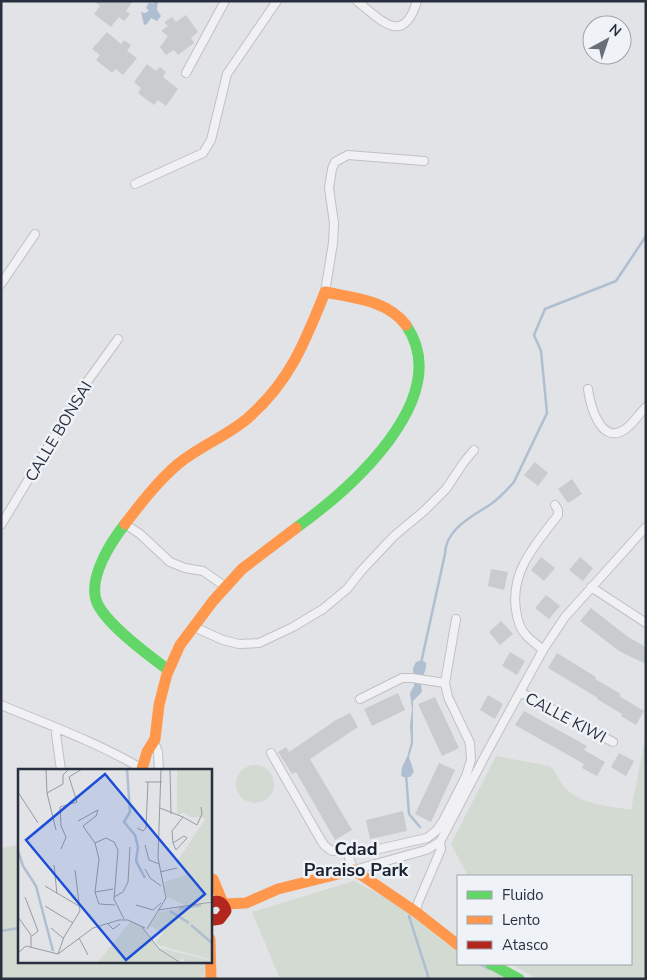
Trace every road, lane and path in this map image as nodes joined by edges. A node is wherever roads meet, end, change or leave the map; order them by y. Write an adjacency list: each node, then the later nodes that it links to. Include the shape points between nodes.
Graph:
1 (225, 1): 5 (street)
2 (277, 1): 7 (street, via 227,74 207,148 203,153)
3 (356, 1): 4 (street, via 385,24 396,27 411,19)
4 (417, 1)
5 (186, 73)
6 (424, 160): 10 (street, via 348,154 335,162 329,188 333,243)
7 (135, 184)
8 (35, 234): 9 (street)
9 (1, 284)
10 (325, 292): 16 (street, via 294,364 276,388 256,411 166,475); 19 (street, via 381,306 403,321 412,332 418,348 419,377 415,390 396,430 366,467)
11 (118, 339): 17 (street, CALLE BONSAI)
12 (588, 389): 13 (street, via 598,421 612,433 628,427)
13 (646, 407)
14 (474, 450): 23 (street, via 446,489 394,536 347,589 324,609 259,643 239,644)
15 (555, 505): 24 (street, via 558,515 522,565 514,591 520,625)
16 (124, 524): 19 (street, via 170,562 204,571); 25 (street, via 94,581 96,600 131,641)
17 (1, 525)
18 (646, 527): 20 (street)
19 (226, 587): 23 (street)
20 (591, 587): 22 (street); 24 (street)
21 (456, 619): 26 (street)
22 (646, 624)
23 (194, 627): 25 (street)
24 (543, 650): 27 (street)
25 (167, 669): 31 (street)
26 (445, 683): 28 (street, via 402,678); 39 (street, via 448,697 470,743 471,760 442,823 426,838 370,851 358,849)
27 (520, 692): 32 (street, CALLE KIWI); 38 (street)
28 (360, 700)
29 (1, 706): 30 (street)
30 (57, 728): 34 (street); 35 (street)
31 (154, 742): 36 (street, via 147,753); 37 (street)
32 (613, 742)
33 (271, 753): 39 (street, via 325,846)
34 (60, 769)
35 (141, 769)
36 (143, 769)
37 (159, 769)
38 (440, 842): 40 (street, via 426,850); 44 (street, via 441,849)
39 (348, 854): 40 (street)
40 (354, 870): 43 (street, via 278,889 241,907); 44 (street)
41 (211, 879): 43 (street)
42 (211, 902): 43 (street, via 215,900)
43 (220, 912): 45 (street)
44 (416, 912): 46 (street)
45 (211, 936)
46 (457, 944)
47 (211, 962): 49 (street)
48 (494, 965): 50 (street)
49 (211, 979)
50 (519, 979)

